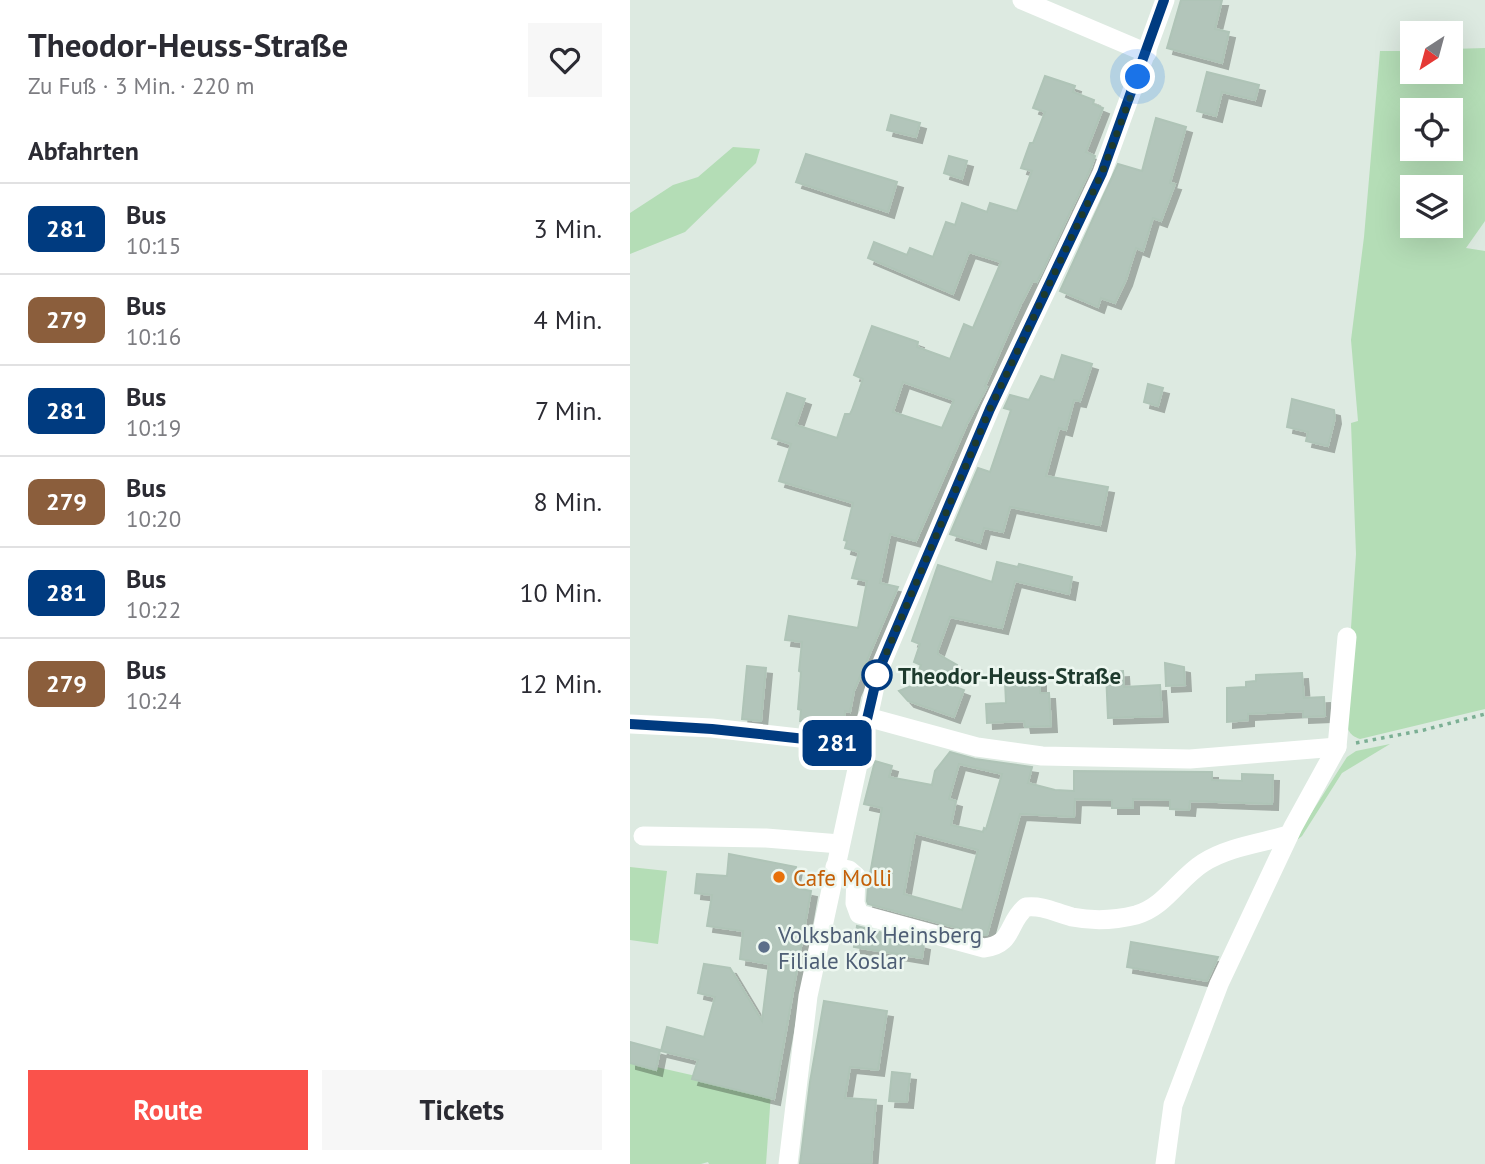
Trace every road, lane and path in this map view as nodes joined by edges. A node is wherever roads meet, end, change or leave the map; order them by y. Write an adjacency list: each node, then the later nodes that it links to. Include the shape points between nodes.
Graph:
1 (1022, 0): 3 (street)
2 (1164, 0): 3 (street)
3 (1147, 52): 6 (street, via 1102,173 990,409 878,672)
4 (1347, 637): 9 (street)
5 (1485, 714): 9 (path)
6 (867, 717): 8 (street); 9 (street, via 977,747 1042,756 1189,759)
7 (630, 724): 8 (street)
8 (861, 745): 12 (street)
9 (1336, 747): 10 (street)
10 (1289, 835): 13 (street, via 1210,859 1139,915 1098,920 1026,907 1006,938 984,948 859,914 856,876); 15 (street, via 1219,984 1182,1080 1173,1105)
11 (643, 836): 12 (street)
12 (840, 844): 13 (street)
13 (835, 867): 14 (street, via 808,996)
14 (788, 1164)
15 (1166, 1164)

